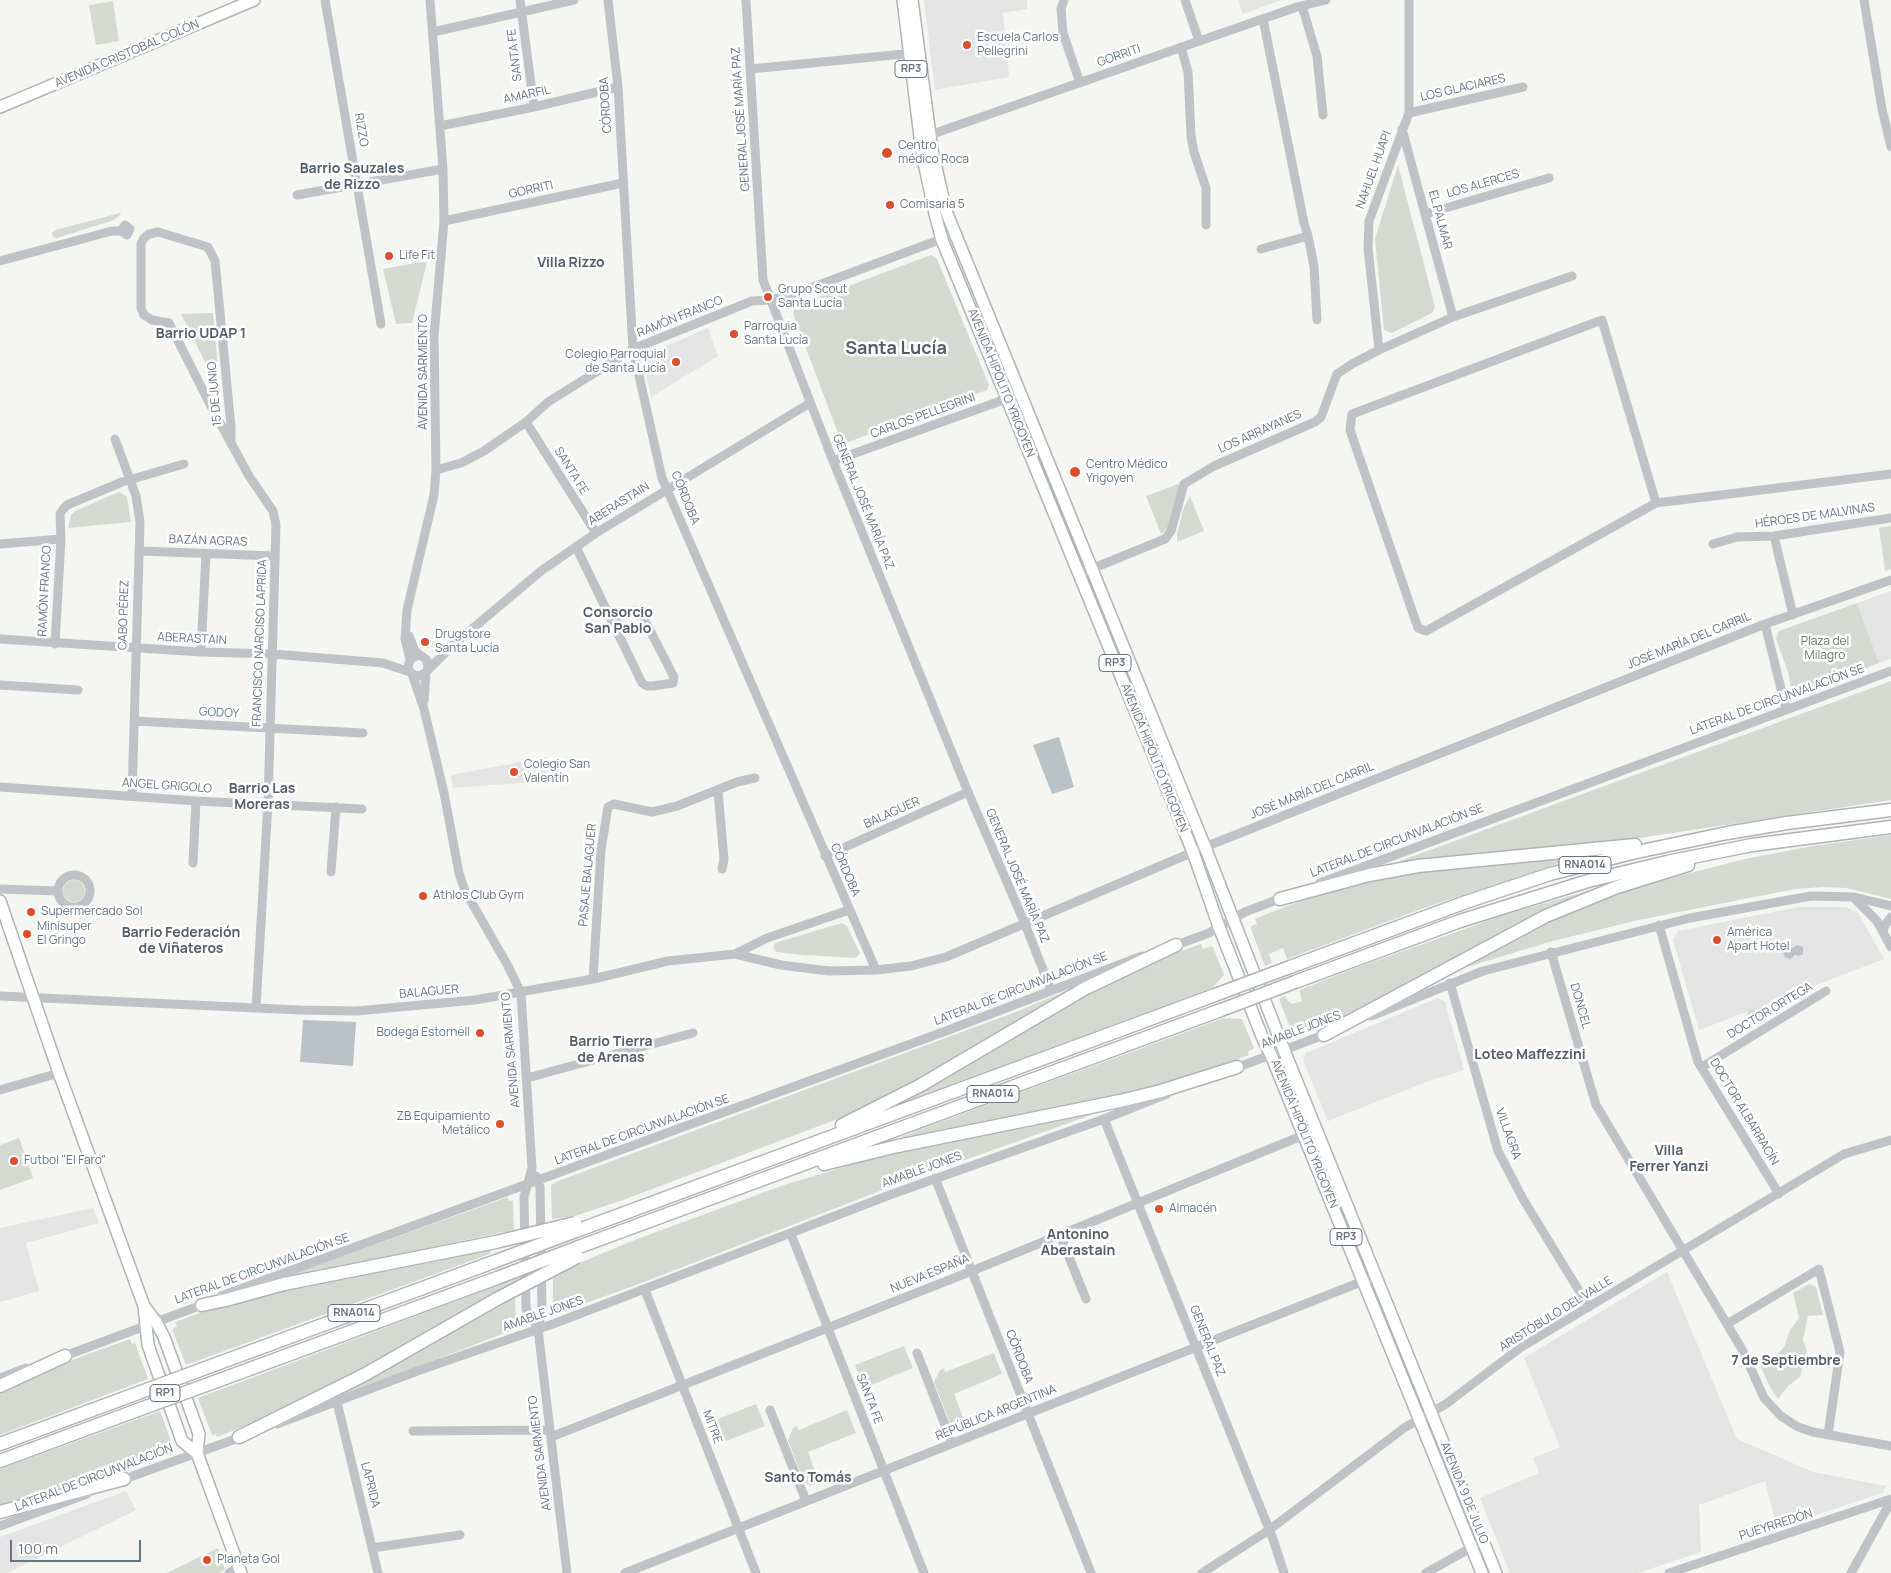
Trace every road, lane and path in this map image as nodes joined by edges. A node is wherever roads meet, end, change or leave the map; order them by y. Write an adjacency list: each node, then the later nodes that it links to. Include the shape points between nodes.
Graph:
1 (254, 0): 27 (main road, AVENIDA CRISTOBAL COLÓN)
2 (325, 0): 37 (street, RIZZO)
3 (430, 0): 18 (street, AVENIDA SARMIENTO)
4 (520, 0): 16 (street, SANTA FE)
5 (574, 0): 16 (street)
6 (608, 0): 24 (street, CÓRDOBA)
7 (746, 0): 22 (street, GENERAL JOSÉ MARÍA PAZ)
8 (903, 0): 21 (main road, AVENIDA HIPÓLITO YRIGOYEN / RP3)
9 (912, 0): 21 (main road, AVENIDA HIPÓLITO YRIGOYEN / RP3)
10 (1064, 0): 23 (street, via 1061,9 1063,33)
11 (1186, 0): 19 (street)
12 (1326, 0): 15 (street, GORRITI)
13 (1409, 0): 29 (street, NAHUEL HUAPI)
14 (1864, 0): 28 (street)
15 (1298, 4): 17 (street, GORRITI); 30 (street, via 1317,56)
16 (522, 13): 18 (street); 26 (street, SANTA FE)
17 (1264, 19): 19 (street, GORRITI); 45 (street)
18 (433, 32): 31 (street, AVENIDA SARMIENTO)
19 (1199, 41): 20 (street, GORRITI)
20 (1181, 47): 23 (street, GORRITI); 42 (street, via 1188,72 1191,136 1206,188)
21 (914, 53): 22 (street); 33 (main road, AVENIDA HIPÓLITO YRIGOYEN / RP3)
22 (750, 69): 50 (street, GENERAL JOSÉ MARÍA PAZ, via 763,280)
23 (1080, 83): 33 (street, GORRITI)
24 (618, 87): 26 (street, AMARFIL); 38 (street, CÓRDOBA)
25 (1523, 87): 29 (street, LOS GLACIARES)
26 (534, 107): 31 (street, AMARFIL)
27 (0, 108)
28 (1887, 108): 34 (street)
29 (1409, 113): 32 (street, NAHUEL HUAPI)
30 (1323, 115)
31 (440, 126): 35 (street, AVENIDA SARMIENTO)
32 (1402, 129): 40 (street, EL PALMAR); 56 (street, NAHUEL HUAPI, via 1369,221 1368,248)
33 (925, 136): 44 (main road, AVENIDA HIPÓLITO YRIGOYEN / RP3); 46 (main road, AVENIDA HIPÓLITO YRIGOYEN / RP3, via 925,170)
34 (1891, 148)
35 (443, 168): 37 (street); 41 (street, AVENIDA SARMIENTO)
36 (1549, 178): 40 (street, LOS ALERCES)
37 (357, 183): 39 (street); 54 (street, RIZZO)
38 (623, 183): 41 (street, GORRITI); 55 (street, CÓRDOBA)
39 (297, 195)
40 (1425, 214): 51 (street, EL PALMAR)
41 (444, 221): 65 (street, AVENIDA SARMIENTO, via 434,336)
42 (1206, 225)
43 (121, 231): 48 (street)
44 (955, 234): 46 (street, RAMÓN FRANCO); 57 (main road, AVENIDA HIPÓLITO YRIGOYEN / RP3)
45 (1308, 236): 47 (street); 53 (street, via 1314,266)
46 (942, 240): 50 (street, RAMÓN FRANCO); 58 (main road, AVENIDA HIPÓLITO YRIGOYEN / RP3)
47 (1261, 250)
48 (0, 261)
49 (1572, 276): 51 (street, LOS ARRAYANES)
50 (770, 300): 55 (street, RAMÓN FRANCO, via 752,301); 59 (street, GENERAL JOSÉ MARÍA PAZ)
51 (1453, 317): 56 (street, LOS ARRAYANES)
52 (152, 320): 62 (street, FRANCISCO NARCISO LAPRIDA, via 169,323); 62 (street, 15 DE JUNIO, via 144,315 142,308 141,244 144,238 158,232 208,247 215,261)
53 (1317, 320)
54 (381, 324)
55 (633, 349): 60 (street, RAMÓN FRANCO, via 548,402); 68 (street, CÓRDOBA)
56 (1379, 350): 80 (street, LOS ARRAYANES, via 1338,374 1321,417 1315,422 1214,466 1184,484 1172,531 1165,539)
57 (1020, 394): 58 (street, CARLOS PELLEGRINI); 80 (main road, AVENIDA HIPÓLITO YRIGOYEN / RP3)
58 (1008, 399): 63 (street, CARLOS PELLEGRINI); 81 (main road, AVENIDA HIPÓLITO YRIGOYEN / RP3)
59 (810, 403): 63 (street, GENERAL JOSÉ MARÍA PAZ); 68 (street, ABERASTAIN)
60 (526, 422): 65 (street, RAMÓN FRANCO, via 462,463); 71 (street, SANTA FE)
61 (115, 439): 67 (street, CABO PÉREZ)
62 (231, 443): 79 (street, FRANCISCO NARCISO LAPRIDA, via 273,511)
63 (833, 461): 109 (street, GENERAL JOSÉ MARÍA PAZ)
64 (184, 464): 67 (street, RAMÓN FRANCO)
65 (436, 470): 85 (street, AVENIDA SARMIENTO, via 434,495)
66 (1891, 474): 69 (street)
67 (130, 479): 73 (street, RAMÓN FRANCO, via 67,505 60,514); 77 (street, CABO PÉREZ, via 140,522)
68 (666, 490): 71 (street, ABERASTAIN); 121 (street, CÓRDOBA)
69 (1656, 503): 69 (street, via 1602,320 1352,414 1350,430 1418,628 1426,631)
70 (1891, 518): 72 (street, HÉROES DE MALVINAS)
71 (596, 533): 76 (street, ABERASTAIN)
72 (1774, 536): 75 (street, HÉROES DE MALVINAS, via 1737,537); 83 (street)
73 (61, 539): 74 (street, RAMÓN FRANCO); 88 (street, RAMÓN FRANCO)
74 (0, 544)
75 (1713, 544)
76 (576, 547): 84 (street); 89 (street, ABERASTAIN, via 541,571)
77 (139, 551): 78 (street, BAZÁN AGRAS); 90 (street, CABO PÉREZ)
78 (206, 554): 79 (street, BAZÁN AGRAS); 91 (street)
79 (275, 556): 92 (street, FRANCISCO NARCISO LAPRIDA)
80 (1091, 568): 81 (street, LOS ARRAYANES); 119 (main road, AVENIDA HIPÓLITO YRIGOYEN / RP3)
81 (1079, 574): 120 (main road, AVENIDA HIPÓLITO YRIGOYEN / RP3)
82 (1891, 580): 83 (street, JOSÉ MARÍA DEL CARRIL)
83 (1793, 614): 86 (street, JOSÉ MARÍA DEL CARRIL)
84 (612, 620): 84 (street, via 640,611 674,677 673,683 653,686 642,683)
85 (406, 622): 93 (street, AVENIDA SARMIENTO, via 412,646); 94 (street, AVENIDA SARMIENTO)
86 (1765, 624): 102 (street); 119 (street, JOSÉ MARÍA DEL CARRIL)
87 (0, 639): 88 (street, ABERASTAIN)
88 (55, 644): 90 (street, ABERASTAIN)
89 (453, 645): 93 (street, ABERASTAIN, via 436,654); 96 (street, ABERASTAIN)
90 (136, 648): 91 (street, ABERASTAIN); 103 (street, CABO PÉREZ)
91 (201, 652): 92 (street, ABERASTAIN)
92 (273, 654): 95 (street, ABERASTAIN); 104 (street, FRANCISCO NARCISO LAPRIDA)
93 (421, 655): 94 (street); 96 (street, via 427,660)
94 (409, 659): 95 (street, ABERASTAIN); 98 (street, via 407,665)
95 (383, 663): 98 (street, ABERASTAIN)
96 (427, 671): 98 (street, via 419,676); 101 (street, AVENIDA SARMIENTO)
97 (1891, 671): 102 (street, LATERAL DE CIRCUNVALACIÓN SE)
98 (411, 673): 101 (street, AVENIDA SARMIENTO)
99 (0, 685): 100 (street)
100 (78, 690)
101 (424, 709): 147 (street, AVENIDA SARMIENTO, via 465,891)
102 (1786, 709): 128 (street, LATERAL DE CIRCUNVALACIÓN SE)
103 (134, 721): 104 (street, GODOY); 110 (street, CABO PÉREZ)
104 (270, 728): 105 (street, GODOY); 112 (street, FRANCISCO NARCISO LAPRIDA)
105 (363, 733)
106 (754, 778): 108 (street, PASAJE BALAGUER)
107 (0, 787): 110 (street, ANGEL GRIGOLO)
108 (718, 791): 123 (street, via 724,859); 143 (street, PASAJE BALAGUER, via 652,812 614,804 608,807 601,850)
109 (968, 792): 121 (street, BALAGUER); 134 (street, GENERAL JOSÉ MARÍA PAZ)
110 (132, 796): 111 (street, ANGEL GRIGOLO)
111 (196, 801): 112 (street, ANGEL GRIGOLO); 122 (street)
112 (268, 803): 113 (street, ANGEL GRIGOLO); 150 (street, FRANCISCO NARCISO LAPRIDA)
113 (336, 807): 114 (street, ANGEL GRIGOLO); 124 (street)
114 (362, 809)
115 (1891, 810): 117 (highway, RNA014)
116 (1891, 827): 118 (highway, RNA014)
117 (1727, 833): 128 (highway, via 1611,848 1418,866 1369,875); 164 (highway, RNA014, bridge, via 1550,874 1466,902)
118 (1778, 841): 152 (highway, via 1645,878 1559,910); 166 (highway, RNA014, bridge, via 1659,863 1557,890 1460,922)
119 (1205, 847): 120 (street, JOSÉ MARÍA DEL CARRIL); 133 (main road, AVENIDA HIPÓLITO YRIGOYEN / RP3)
120 (1193, 852): 134 (street, JOSÉ MARÍA DEL CARRIL); 136 (main road, AVENIDA HIPÓLITO YRIGOYEN / RP3)
121 (825, 856): 131 (street, CÓRDOBA)
122 (192, 863)
123 (722, 869)
124 (331, 872)
125 (0, 889): 126 (street)
126 (58, 891)
127 (1854, 898): 130 (street); 135 (street, via 1797,898); 137 (street, via 1872,914)
128 (1280, 899): 133 (street, LATERAL DE CIRCUNVALACIÓN SE)
129 (0, 901): 149 (main road, RP1)
130 (1891, 906)
131 (849, 910): 141 (street, BALAGUER, via 767,938); 142 (street, CÓRDOBA)
132 (1891, 917): 137 (street)
133 (1234, 919): 136 (street, LATERAL DE CIRCUNVALACIÓN SE); 153 (main road, AVENIDA HIPÓLITO YRIGOYEN / RP3)
134 (1025, 924): 142 (street, JOSÉ MARÍA DEL CARRIL, via 946,957); 145 (street, GENERAL JOSÉ MARÍA PAZ)
135 (1659, 925): 140 (street, AMABLE JONES); 156 (street, DOCTOR ALBARRACÍN)
136 (1219, 927): 138 (street, LATERAL DE CIRCUNVALACIÓN SE); 154 (main road, AVENIDA HIPÓLITO YRIGOYEN / RP3)
137 (1883, 932): 139 (street)
138 (1176, 945): 145 (street, LATERAL DE CIRCUNVALACIÓN SE); 164 (highway, via 1091,985 901,1096)
139 (1891, 947)
140 (1551, 952): 144 (street, AMABLE JONES); 175 (street, DONCEL, via 1596,1105)
141 (735, 954): 142 (street, JOSÉ MARÍA DEL CARRIL, via 781,965 829,971); 143 (street, BALAGUER, via 668,961)
142 (876, 970)
143 (593, 979): 147 (street, BALAGUER)
144 (1450, 983): 152 (street, AMABLE JONES); 183 (street, VILLAGRA, via 1498,1151)
145 (1051, 990): 168 (street, LATERAL DE CIRCUNVALACIÓN SE)
146 (1826, 991): 156 (street, DOCTOR ORTEGA)
147 (520, 993): 150 (street, BALAGUER, via 356,1011); 158 (street, AVENIDA SARMIENTO)
148 (0, 996): 149 (street, BALAGUER)
149 (34, 998): 150 (street, BALAGUER); 157 (main road, RP1)
150 (256, 1008)
151 (693, 1032): 158 (street)
152 (1324, 1035): 153 (street, AMABLE JONES)
153 (1284, 1050): 154 (street, AMABLE JONES); 161 (main road, AVENIDA HIPÓLITO YRIGOYEN / RP3)
154 (1271, 1055): 155 (street, AMABLE JONES); 162 (main road, AVENIDA HIPÓLITO YRIGOYEN / RP3)
155 (1237, 1067): 160 (street, AMABLE JONES); 166 (highway, via 1120,1101 898,1146)
156 (1702, 1067): 170 (street, DOCTOR ALBARRACÍN)
157 (59, 1073): 159 (street); 184 (main road, RP1)
158 (527, 1078): 165 (street, AVENIDA SARMIENTO)
159 (0, 1090)
160 (1104, 1119): 167 (street, AMABLE JONES); 171 (street, GENERAL PAZ)
161 (1316, 1130): 162 (street, NUEVA ESPAÑA); 178 (main road, AVENIDA HIPÓLITO YRIGOYEN / RP3)
162 (1304, 1135): 171 (street, NUEVA ESPAÑA); 179 (main road, AVENIDA HIPÓLITO YRIGOYEN / RP3)
163 (1891, 1140): 170 (street, ARISTÓBULO DEL VALLE, via 1844,1154)
164 (780, 1156): 172 (highway, RNA014)
165 (532, 1168): 168 (street, AVENIDA SARMIENTO); 169 (street, AVENIDA SARMIENTO)
166 (766, 1178): 176 (highway, RNA014)
167 (935, 1178): 173 (street, AMABLE JONES); 177 (street, CÓRDOBA)
168 (538, 1181): 169 (street, LATERAL DE CIRCUNVALACIÓN SE); 187 (street, AVENIDA SARMIENTO, via 542,1310)
169 (526, 1186): 182 (street, LATERAL DE CIRCUNVALACIÓN SE, via 256,1282); 187 (street, AVENIDA SARMIENTO, via 526,1309)
170 (1779, 1194): 175 (street, ARISTÓBULO DEL VALLE)
171 (1138, 1203): 174 (street, NUEVA ESPAÑA); 188 (street, GENERAL PAZ)
172 (575, 1227): 182 (highway, bridge, via 292,1282); 204 (highway, RNA014, bridge, via 496,1260)
173 (790, 1234): 180 (street, AMABLE JONES); 186 (street, SANTA FE)
174 (1060, 1235): 177 (street, NUEVA ESPAÑA); 181 (street)
175 (1683, 1251): 183 (street, ARISTÓBULO DEL VALLE); 185 (street, DONCEL)
176 (576, 1253): 202 (highway, bridge, via 344,1386); 207 (highway, RNA014, bridge, via 497,1278)
177 (972, 1271): 186 (street, NUEVA ESPAÑA); 197 (street, CÓRDOBA)
178 (1376, 1276): 179 (street, REPÚBLICA ARGENTINA); 196 (main road, AVENIDA HIPÓLITO YRIGOYEN / RP3)
179 (1363, 1280): 188 (street, REPÚBLICA ARGENTINA); 198 (main road, AVENIDA HIPÓLITO YRIGOYEN / RP3)
180 (645, 1290): 187 (street, AMABLE JONES); 192 (street, MITRE)
181 (1086, 1299)
182 (202, 1305): 184 (street, LATERAL DE CIRCUNVALACIÓN SE)
183 (1589, 1307): 196 (street, ARISTÓBULO DEL VALLE, via 1520,1348)
184 (151, 1324): 190 (street, LATERAL DE CIRCUNVALACIÓN SE); 206 (main road, RP1, via 164,1337 199,1434); 206 (main road, RP1, via 148,1345 182,1441)
185 (1727, 1324): 201 (street, DONCEL, via 1771,1407 1798,1427); 201 (street, via 1819,1269 1840,1352)
186 (828, 1328): 192 (street, NUEVA ESPAÑA); 208 (street, SANTA FE)
187 (538, 1329): 194 (street, AMABLE JONES); 200 (street, AVENIDA SARMIENTO)
188 (1196, 1347): 197 (street, REPÚBLICA ARGENTINA); 215 (street, GENERAL PAZ)
189 (917, 1353): 203 (street)
190 (65, 1356): 191 (street, LATERAL DE CIRCUNVALACIÓN SE); 193 (highway)
191 (0, 1378)
192 (682, 1385): 200 (street, NUEVA ESPAÑA); 214 (street, MITRE)
193 (0, 1386)
194 (337, 1402): 202 (street, AMABLE JONES); 219 (street, LAPRIDA)
195 (770, 1410): 211 (street)
196 (1431, 1412): 198 (street, ARISTÓBULO DEL VALLE); 217 (main road, AVENIDA 9 DE JULIO)
197 (1028, 1413): 203 (street, REPÚBLICA ARGENTINA); 226 (street, CÓRDOBA)
198 (1420, 1419): 215 (street, ARISTÓBULO DEL VALLE); 218 (main road, AVENIDA 9 DE JULIO)
199 (413, 1431): 200 (street)
200 (550, 1434): 222 (street, AVENIDA SARMIENTO)
201 (1828, 1435): 205 (street, DONCEL)
202 (239, 1437): 206 (street, AMABLE JONES)
203 (952, 1443): 208 (street, REPÚBLICA ARGENTINA)
204 (0, 1444)
205 (1891, 1446)
206 (197, 1453): 209 (street, LATERAL DE CIRCUNVALACIÓN); 220 (main road)
207 (0, 1461)
208 (884, 1471): 211 (street, REPÚBLICA ARGENTINA); 225 (street, SANTA FE)
209 (124, 1478): 212 (highway); 213 (street, LATERAL DE CIRCUNVALACIÓN)
210 (1891, 1500): 232 (street, PUEYRREDÓN); 233 (street)
211 (806, 1501): 214 (street, REPÚBLICA ARGENTINA)
212 (0, 1512)
213 (0, 1526)
214 (738, 1528): 223 (street, REPÚBLICA ARGENTINA); 224 (street, MITRE)
215 (1269, 1530): 227 (street, ARISTÓBULO DEL VALLE); 228 (street, GENERAL PAZ)
216 (460, 1535): 219 (street)
217 (1484, 1541): 218 (street); 231 (main road, AVENIDA 9 DE JULIO)
218 (1472, 1547): 229 (street); 230 (main road, AVENIDA 9 DE JULIO)
219 (372, 1548): 221 (street, LAPRIDA)
220 (236, 1571)
221 (378, 1573)
222 (567, 1573)
223 (626, 1573)
224 (756, 1573)
225 (924, 1573)
226 (1091, 1573)
227 (1202, 1573)
228 (1284, 1573)
229 (1426, 1573)
230 (1482, 1573)
231 (1496, 1573)
232 (1669, 1573)
233 (1851, 1573)

